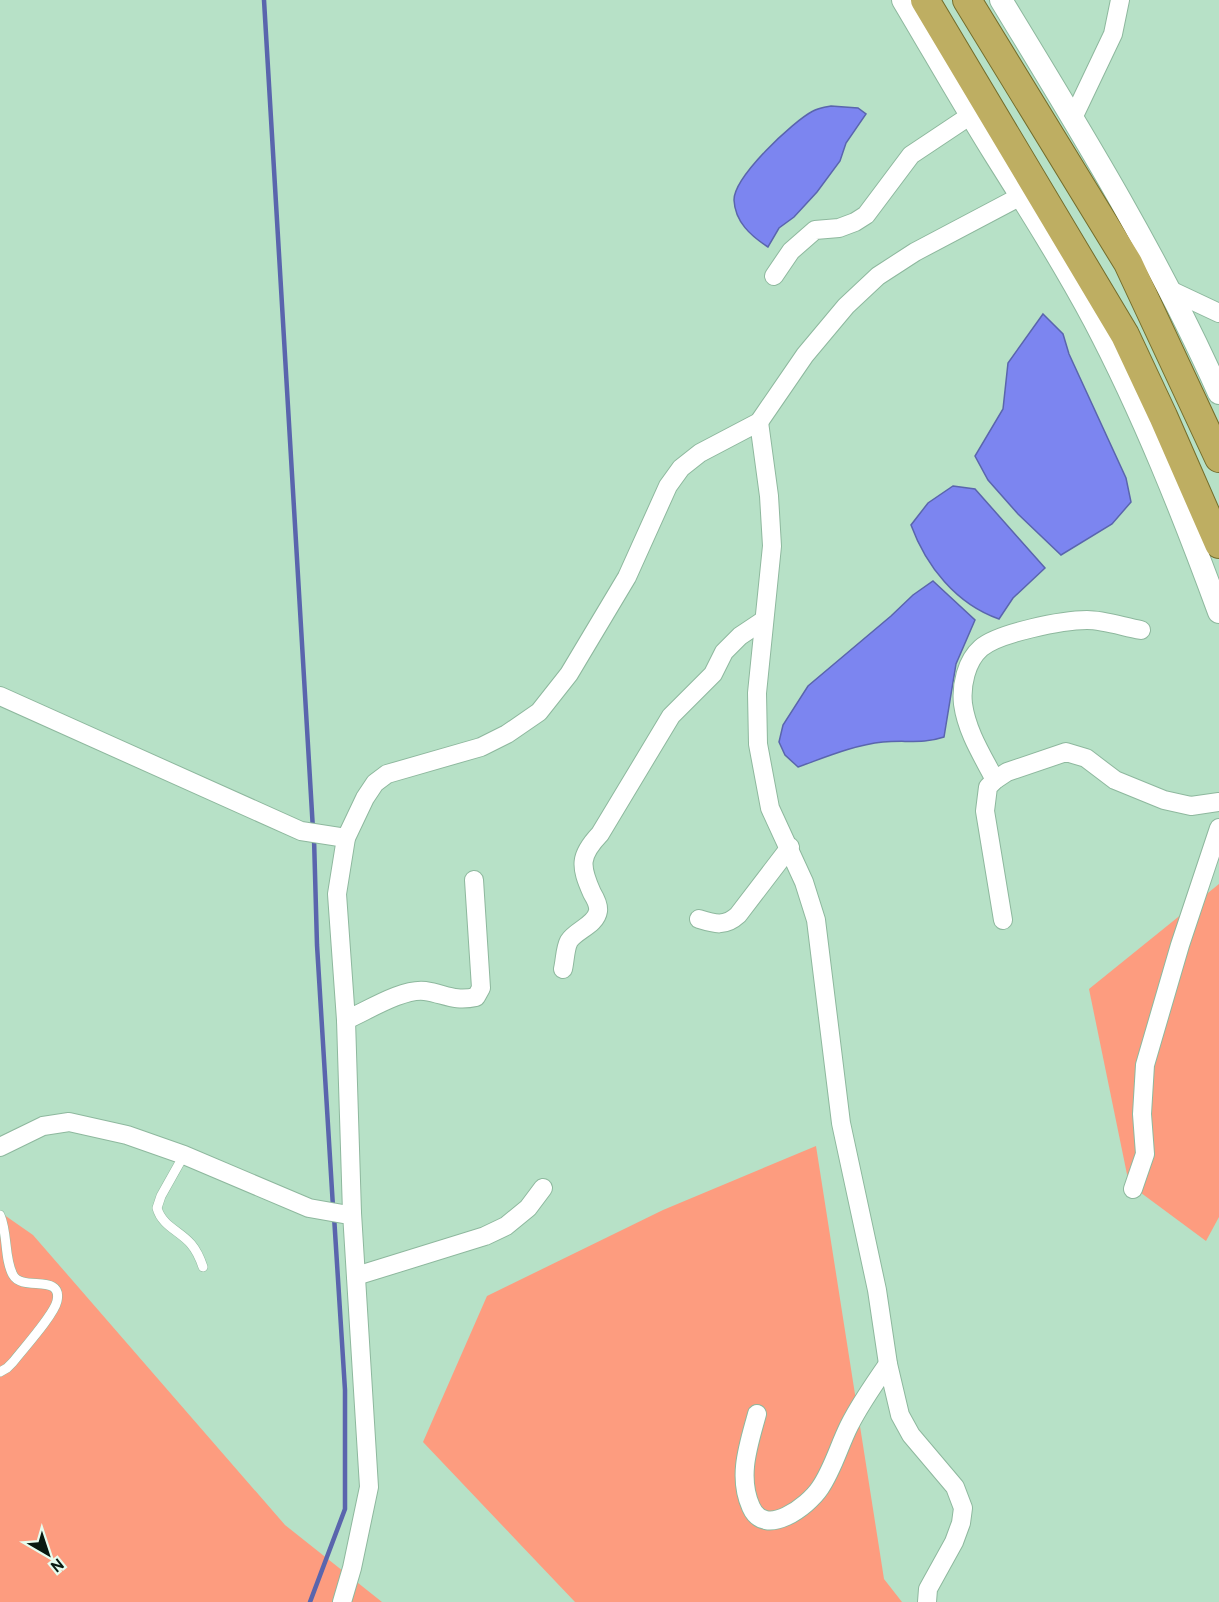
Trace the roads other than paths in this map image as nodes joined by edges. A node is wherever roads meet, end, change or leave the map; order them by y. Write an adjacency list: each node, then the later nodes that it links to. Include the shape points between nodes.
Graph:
1 (903, 0): 6 (street)
2 (925, 0): 15 (highway, via 1125,335)
3 (968, 0): 14 (highway, via 1128,263)
4 (1001, 0): 7 (street)
5 (1120, 0): 7 (street, via 1113,34)
6 (971, 115): 8 (street); 9 (street, via 911,155 866,215 838,228 815,230 791,251)
7 (1073, 118): 10 (street)
8 (1021, 196): 13 (street, via 878,276 846,306 805,355); 16 (street, via 1094,321 1123,380)
9 (774, 276)
10 (1170, 290): 11 (street); 12 (street)
11 (1219, 314)
12 (1219, 393)
13 (759, 422): 17 (street, via 772,546); 23 (street, via 700,453 681,468 668,486 627,577 570,674 539,712 481,747 387,774 375,783)
14 (1219, 458)
15 (1219, 544)
16 (1219, 612)
17 (764, 620): 24 (street, via 757,693 758,744 770,808); 28 (street, via 724,652 713,674 671,717 589,846 582,862 598,911 569,941)
18 (1141, 630): 20 (street, via 1088,620 1049,623 980,648 963,682 963,703 969,731)
19 (0, 696): 23 (street, via 301,831)
20 (995, 780): 21 (street, via 1007,772 1066,753 1086,758 1115,780 1164,800 1191,806); 27 (street, via 988,787 985,811)
21 (1219, 802)
22 (1219, 828): 33 (street, via 1146,1065 1144,1154)
23 (338, 837): 29 (street, via 337,894)
24 (790, 847): 26 (street, via 730,922 722,925); 38 (street, via 816,920 841,1123 877,1290)
25 (474, 880): 29 (street, via 482,988 476,997 460,1000 413,991)
26 (699, 919)
27 (1004, 920)
28 (563, 969)
29 (346, 1020): 34 (street)
30 (0, 1147): 31 (street, via 43,1126 69,1122)
31 (184, 1155): 34 (street, via 286,1200 320,1211); 36 (lane, via 157,1208 163,1221 190,1242)
32 (543, 1188): 37 (street, via 528,1208 506,1226 485,1236)
33 (1133, 1189)
34 (347, 1214): 37 (street)
35 (0, 1215): 39 (lane, via 13,1275 24,1283 53,1286 58,1299 13,1362)
36 (203, 1267)
37 (356, 1276): 41 (street, via 369,1487)
38 (888, 1364): 40 (street, via 849,1426 819,1490 784,1519 760,1518 747,1499 745,1456); 42 (street, via 900,1415 911,1435 955,1487 963,1508 954,1542 928,1589)
39 (0, 1372)
40 (758, 1414)
41 (342, 1602)
42 (927, 1602)

